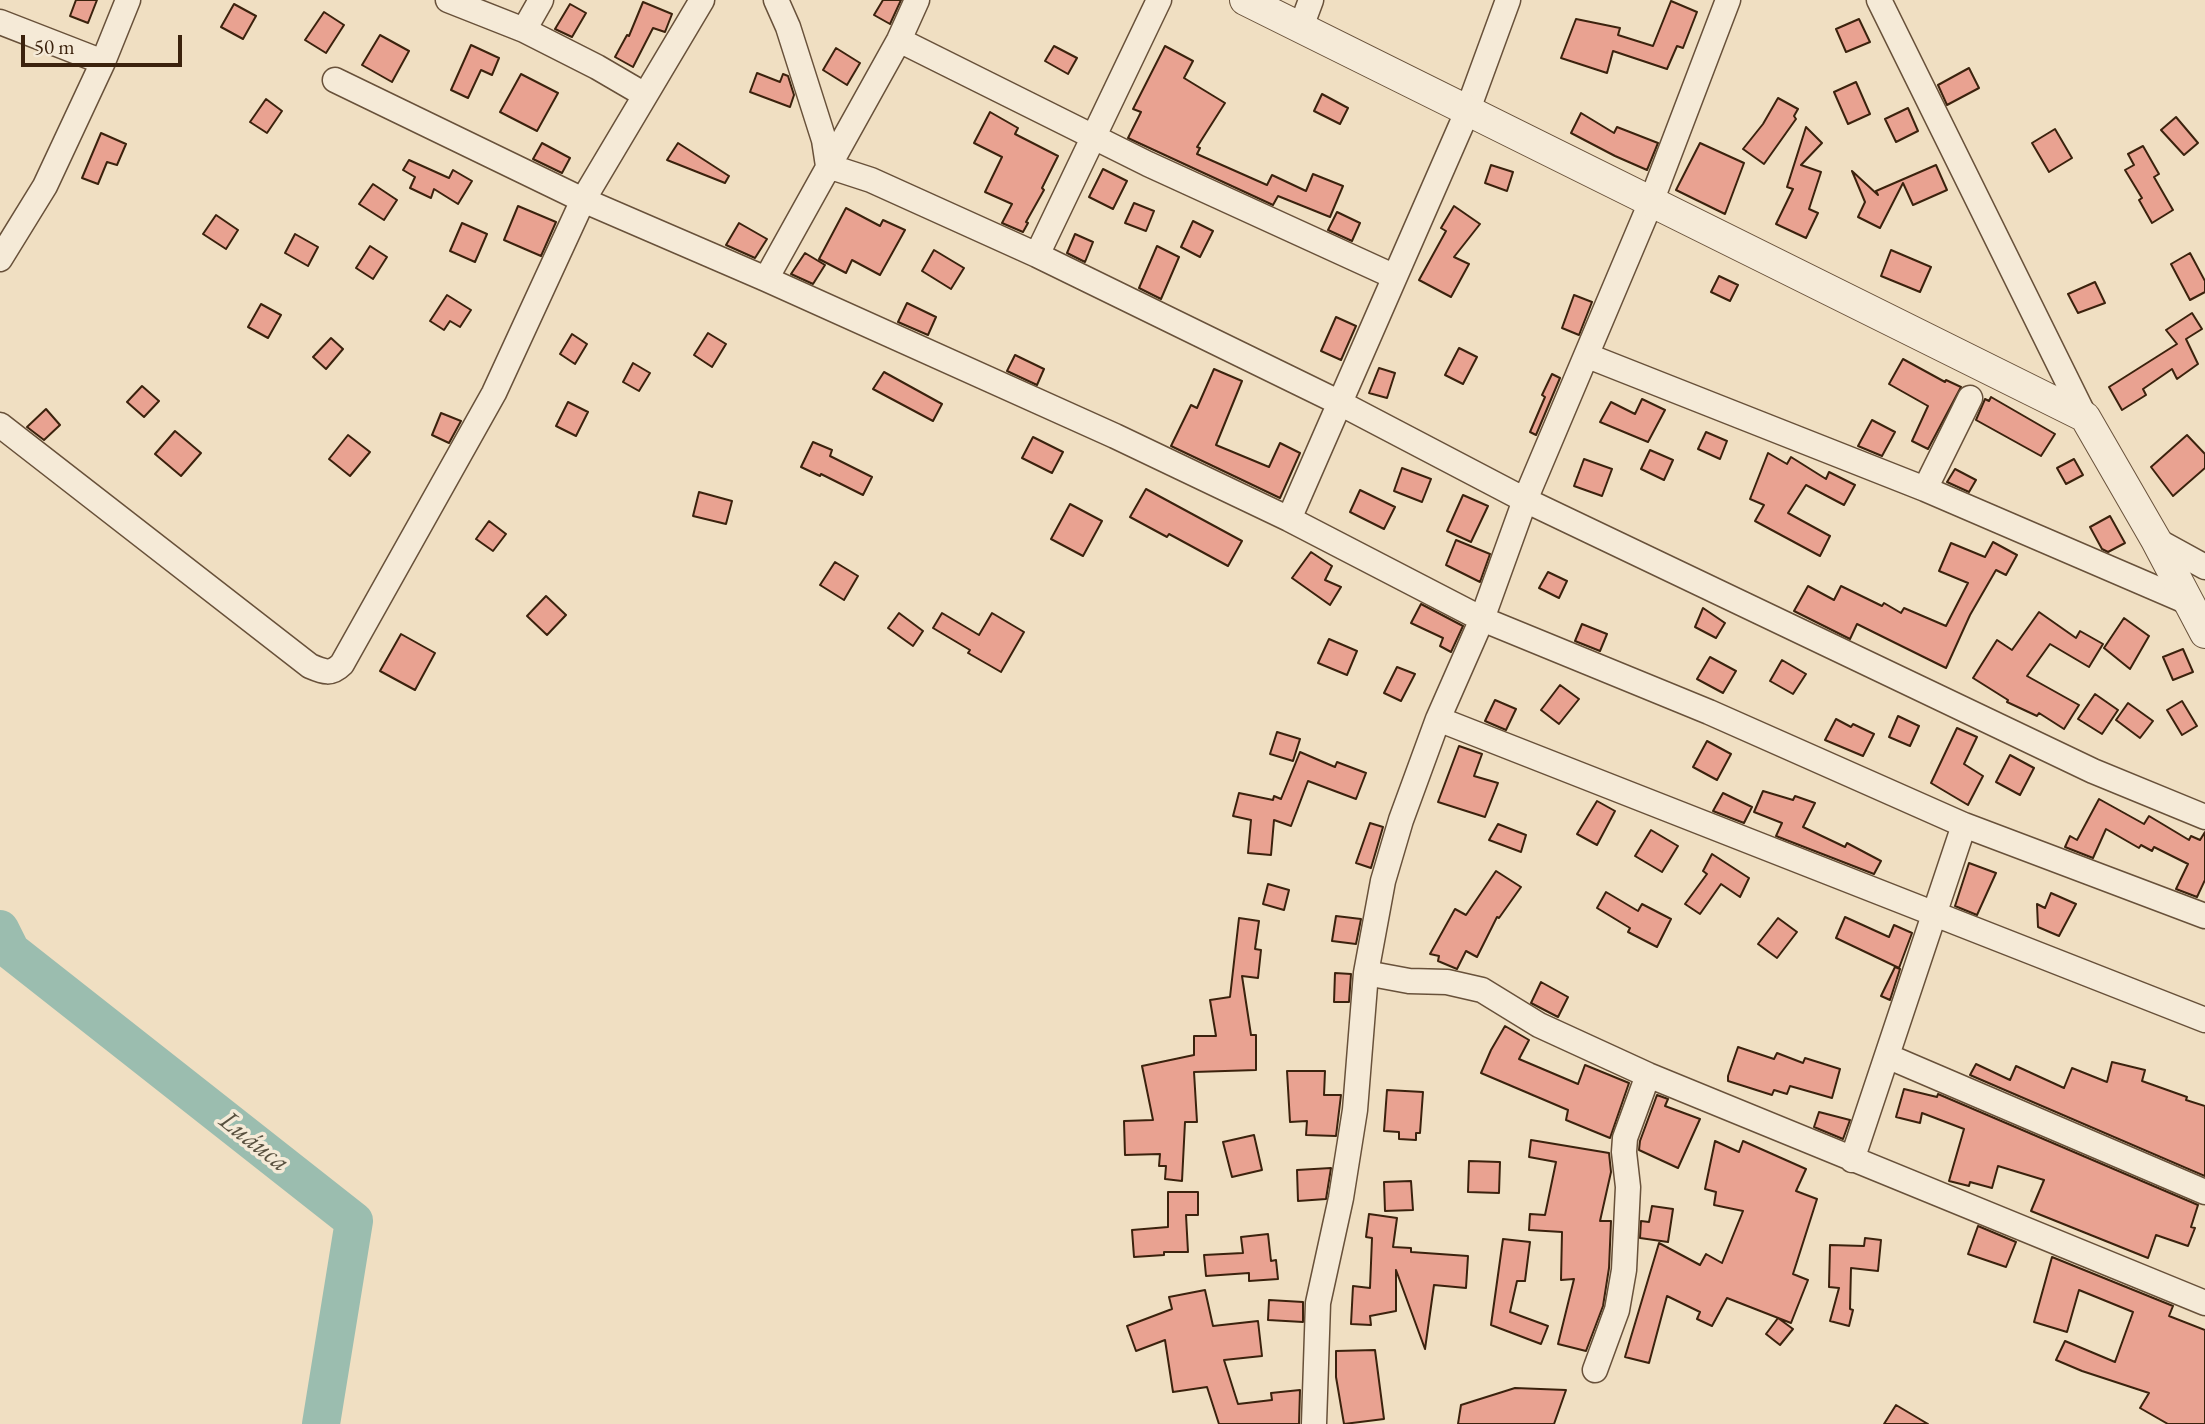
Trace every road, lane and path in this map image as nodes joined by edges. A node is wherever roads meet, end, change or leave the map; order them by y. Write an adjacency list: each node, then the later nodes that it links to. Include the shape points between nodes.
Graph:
1 (128, 0): 16 (street)
2 (448, 0): 14 (street)
3 (541, 0): 14 (street)
4 (702, 0): 18 (street)
5 (776, 0): 21 (street, via 814,106)
6 (917, 0): 15 (street)
7 (1159, 0): 20 (street)
8 (1245, 0): 12 (street)
9 (1508, 0): 19 (street)
10 (1728, 0): 23 (street)
11 (1879, 0): 31 (street)
12 (1306, 14): 19 (street)
13 (0, 22): 16 (street)
14 (524, 30): 18 (street)
15 (899, 40): 20 (street); 21 (street)
16 (103, 62): 25 (street, via 45,186)
17 (335, 80): 22 (street)
18 (645, 95): 22 (street)
19 (1467, 112): 23 (street); 26 (street)
20 (1092, 136): 24 (street); 26 (street)
21 (828, 166): 24 (street, via 871,180); 27 (street)
22 (583, 200): 27 (street); 32 (street, via 494,393 335,671 310,666)
23 (1651, 202): 28 (street); 31 (street)
24 (1037, 255): 30 (street)
25 (0, 259)
26 (1393, 276): 30 (street)
27 (766, 279): 35 (street)
28 (1588, 356): 33 (street); 34 (street)
29 (1970, 398): 33 (street)
30 (1338, 402): 34 (street); 35 (street)
31 (2085, 417): 36 (street)
32 (0, 425)
33 (1925, 489): 38 (street)
34 (1525, 500): 39 (street); 42 (street, via 2093,771)
35 (1289, 519): 39 (street)
36 (2156, 540): 37 (street); 38 (street)
37 (2205, 567)
38 (2190, 603): 40 (street)
39 (1482, 619): 41 (street); 43 (street, via 1709,712)
40 (2205, 633)
41 (1438, 719): 44 (street); 46 (street, via 1383,881)
42 (2205, 817)
43 (1964, 825): 44 (street); 45 (street)
44 (1933, 914): 47 (street); 48 (street)
45 (2205, 916)
46 (1366, 973): 49 (street, via 1482,990 1539,1025); 54 (street, via 1355,1110 1318,1303)
47 (2205, 1020)
48 (1886, 1056): 50 (street); 51 (street)
49 (1648, 1075): 50 (street); 53 (street, via 1625,1139 1624,1270 1617,1310)
50 (1852, 1160): 52 (street)
51 (2205, 1192)
52 (2205, 1303)
53 (1595, 1370)
54 (1314, 1424)

